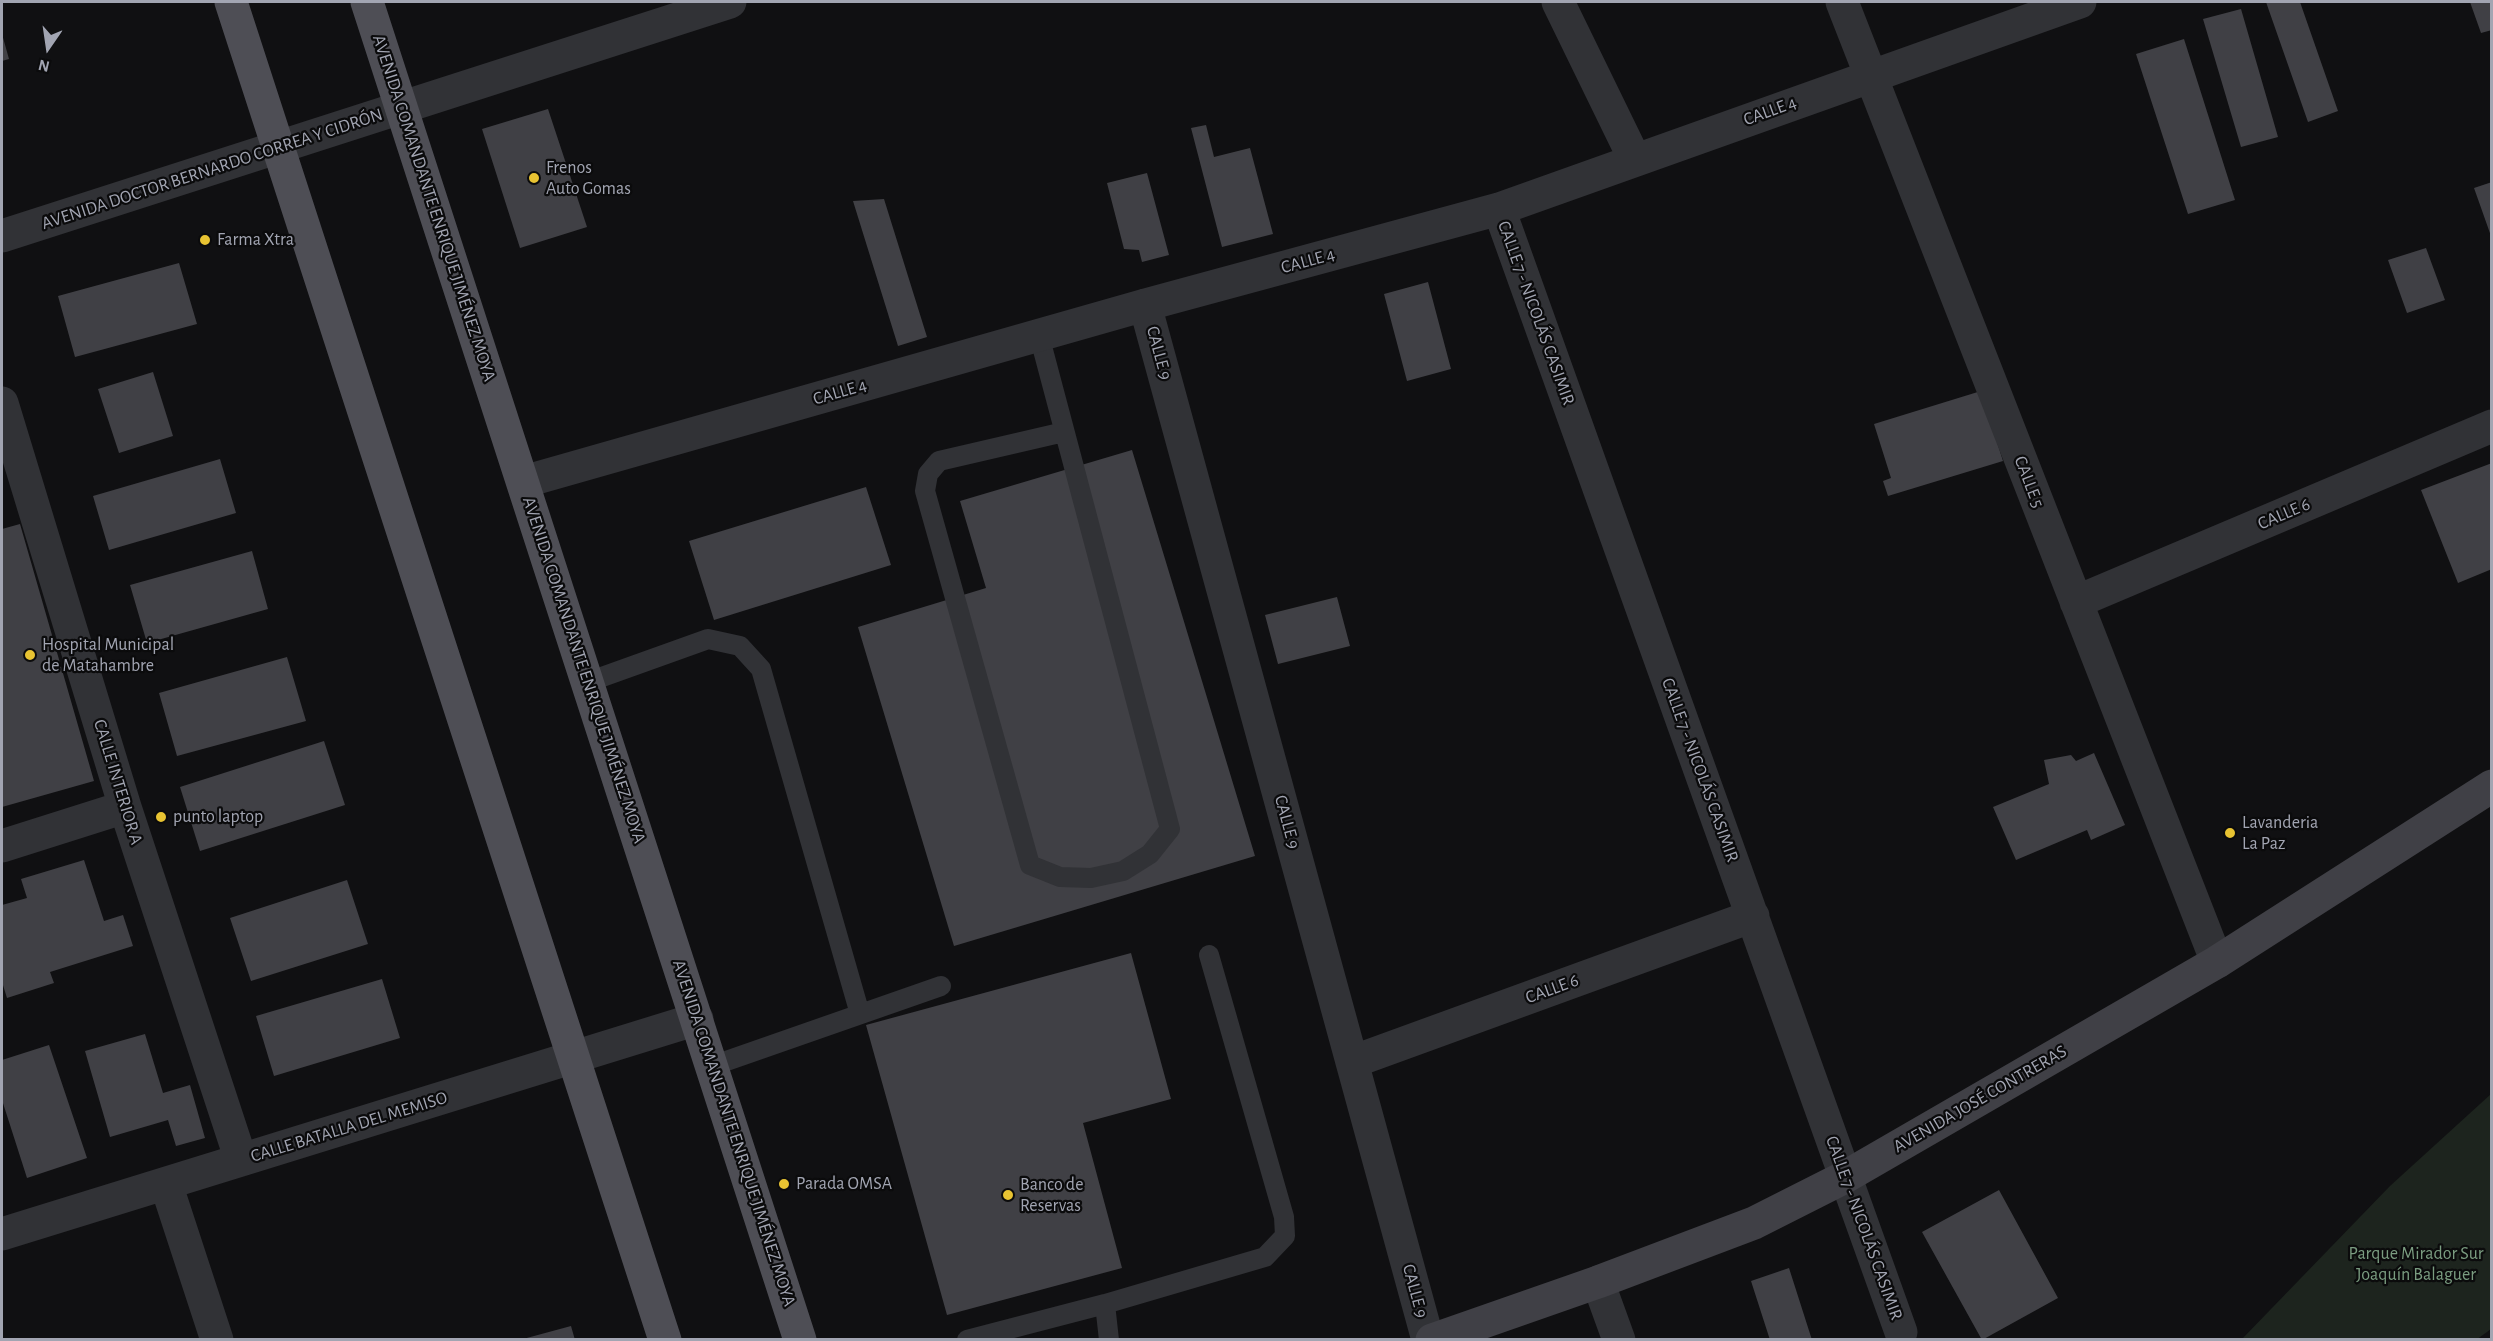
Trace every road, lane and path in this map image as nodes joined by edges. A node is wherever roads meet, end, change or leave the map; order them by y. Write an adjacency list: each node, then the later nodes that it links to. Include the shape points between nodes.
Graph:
1 (231, 2): 9 (main road)
2 (367, 2): 8 (main road, AVENIDA COMANDANTE ENRIQUE JIMÉNEZ MOYA)
3 (730, 2): 8 (street, AVENIDA DOCTOR BERNARDO CORREA Y CIDRÓN)
4 (1558, 2): 10 (street)
5 (1842, 2): 7 (street, CALLE 5)
6 (2080, 2): 7 (street, CALLE 4)
7 (1870, 75): 10 (street, CALLE 4); 19 (street, CALLE 5)
8 (402, 108): 9 (street, AVENIDA DOCTOR BERNARDO CORREA Y CIDRÓN); 18 (main road, AVENIDA COMANDANTE ENRIQUE JIMÉNEZ MOYA)
9 (279, 147): 12 (street, AVENIDA DOCTOR BERNARDO CORREA Y CIDRÓN); 30 (main road)
10 (1635, 160): 11 (street, CALLE 4)
11 (1499, 208): 13 (street, CALLE 4); 24 (street, CALLE 7 - NICOLÁS CASIMIR)
12 (2, 236)
13 (1145, 305): 14 (street, CALLE 4); 31 (street, CALLE 9)
14 (1039, 335): 17 (lane); 18 (street, CALLE 4)
15 (2, 403): 22 (street, CALLE INTERIOR A)
16 (2492, 426): 19 (street, CALLE 6)
17 (1064, 432): 17 (lane, via 1170,829 1149,854 1123,871 1092,878 1059,877 1030,866 925,491 928,474 939,461)
18 (523, 482): 20 (main road, AVENIDA COMANDANTE ENRIQUE JIMÉNEZ MOYA)
19 (2076, 602): 26 (street, CALLE 5)
20 (588, 682): 28 (lane, via 708,639 740,646 761,669); 29 (main road, AVENIDA COMANDANTE ENRIQUE JIMÉNEZ MOYA)
21 (2492, 786): 26 (main road, AVENIDA JOSÉ CONTRERAS)
22 (125, 807): 23 (street); 33 (street, CALLE INTERIOR A)
23 (2, 846)
24 (1753, 916): 31 (street, CALLE 6); 34 (street, CALLE 7 - NICOLÁS CASIMIR)
25 (1209, 955): 38 (lane, via 1284,1217 1285,1236 1265,1257)
26 (2217, 962): 34 (main road, AVENIDA JOSÉ CONTRERAS)
27 (941, 986): 28 (lane)
28 (860, 1014): 32 (lane)
29 (697, 1019): 30 (street, CALLE BATALLA DEL MEMISO); 32 (main road, AVENIDA COMANDANTE ENRIQUE JIMÉNEZ MOYA)
30 (574, 1058): 33 (street, CALLE BATALLA DEL MEMISO); 41 (main road)
31 (1352, 1062): 45 (street, CALLE 9)
32 (712, 1066): 42 (main road, AVENIDA COMANDANTE ENRIQUE JIMÉNEZ MOYA)
33 (241, 1160): 35 (street, CALLE BATALLA DEL MEMISO)
34 (1845, 1177): 37 (main road, AVENIDA JOSÉ CONTRERAS, via 1754,1222); 39 (street, CALLE 7 - NICOLÁS CASIMIR)
35 (166, 1184): 36 (street, CALLE BATALLA DEL MEMISO); 40 (street)
36 (2, 1234)
37 (1598, 1281): 45 (main road, AVENIDA JOSÉ CONTRERAS); 46 (street)
38 (1105, 1304): 43 (lane); 44 (lane)
39 (1901, 1332)
40 (217, 1340)
41 (665, 1340)
42 (800, 1340)
43 (967, 1340)
44 (1109, 1340)
45 (1430, 1340)
46 (1619, 1340)

